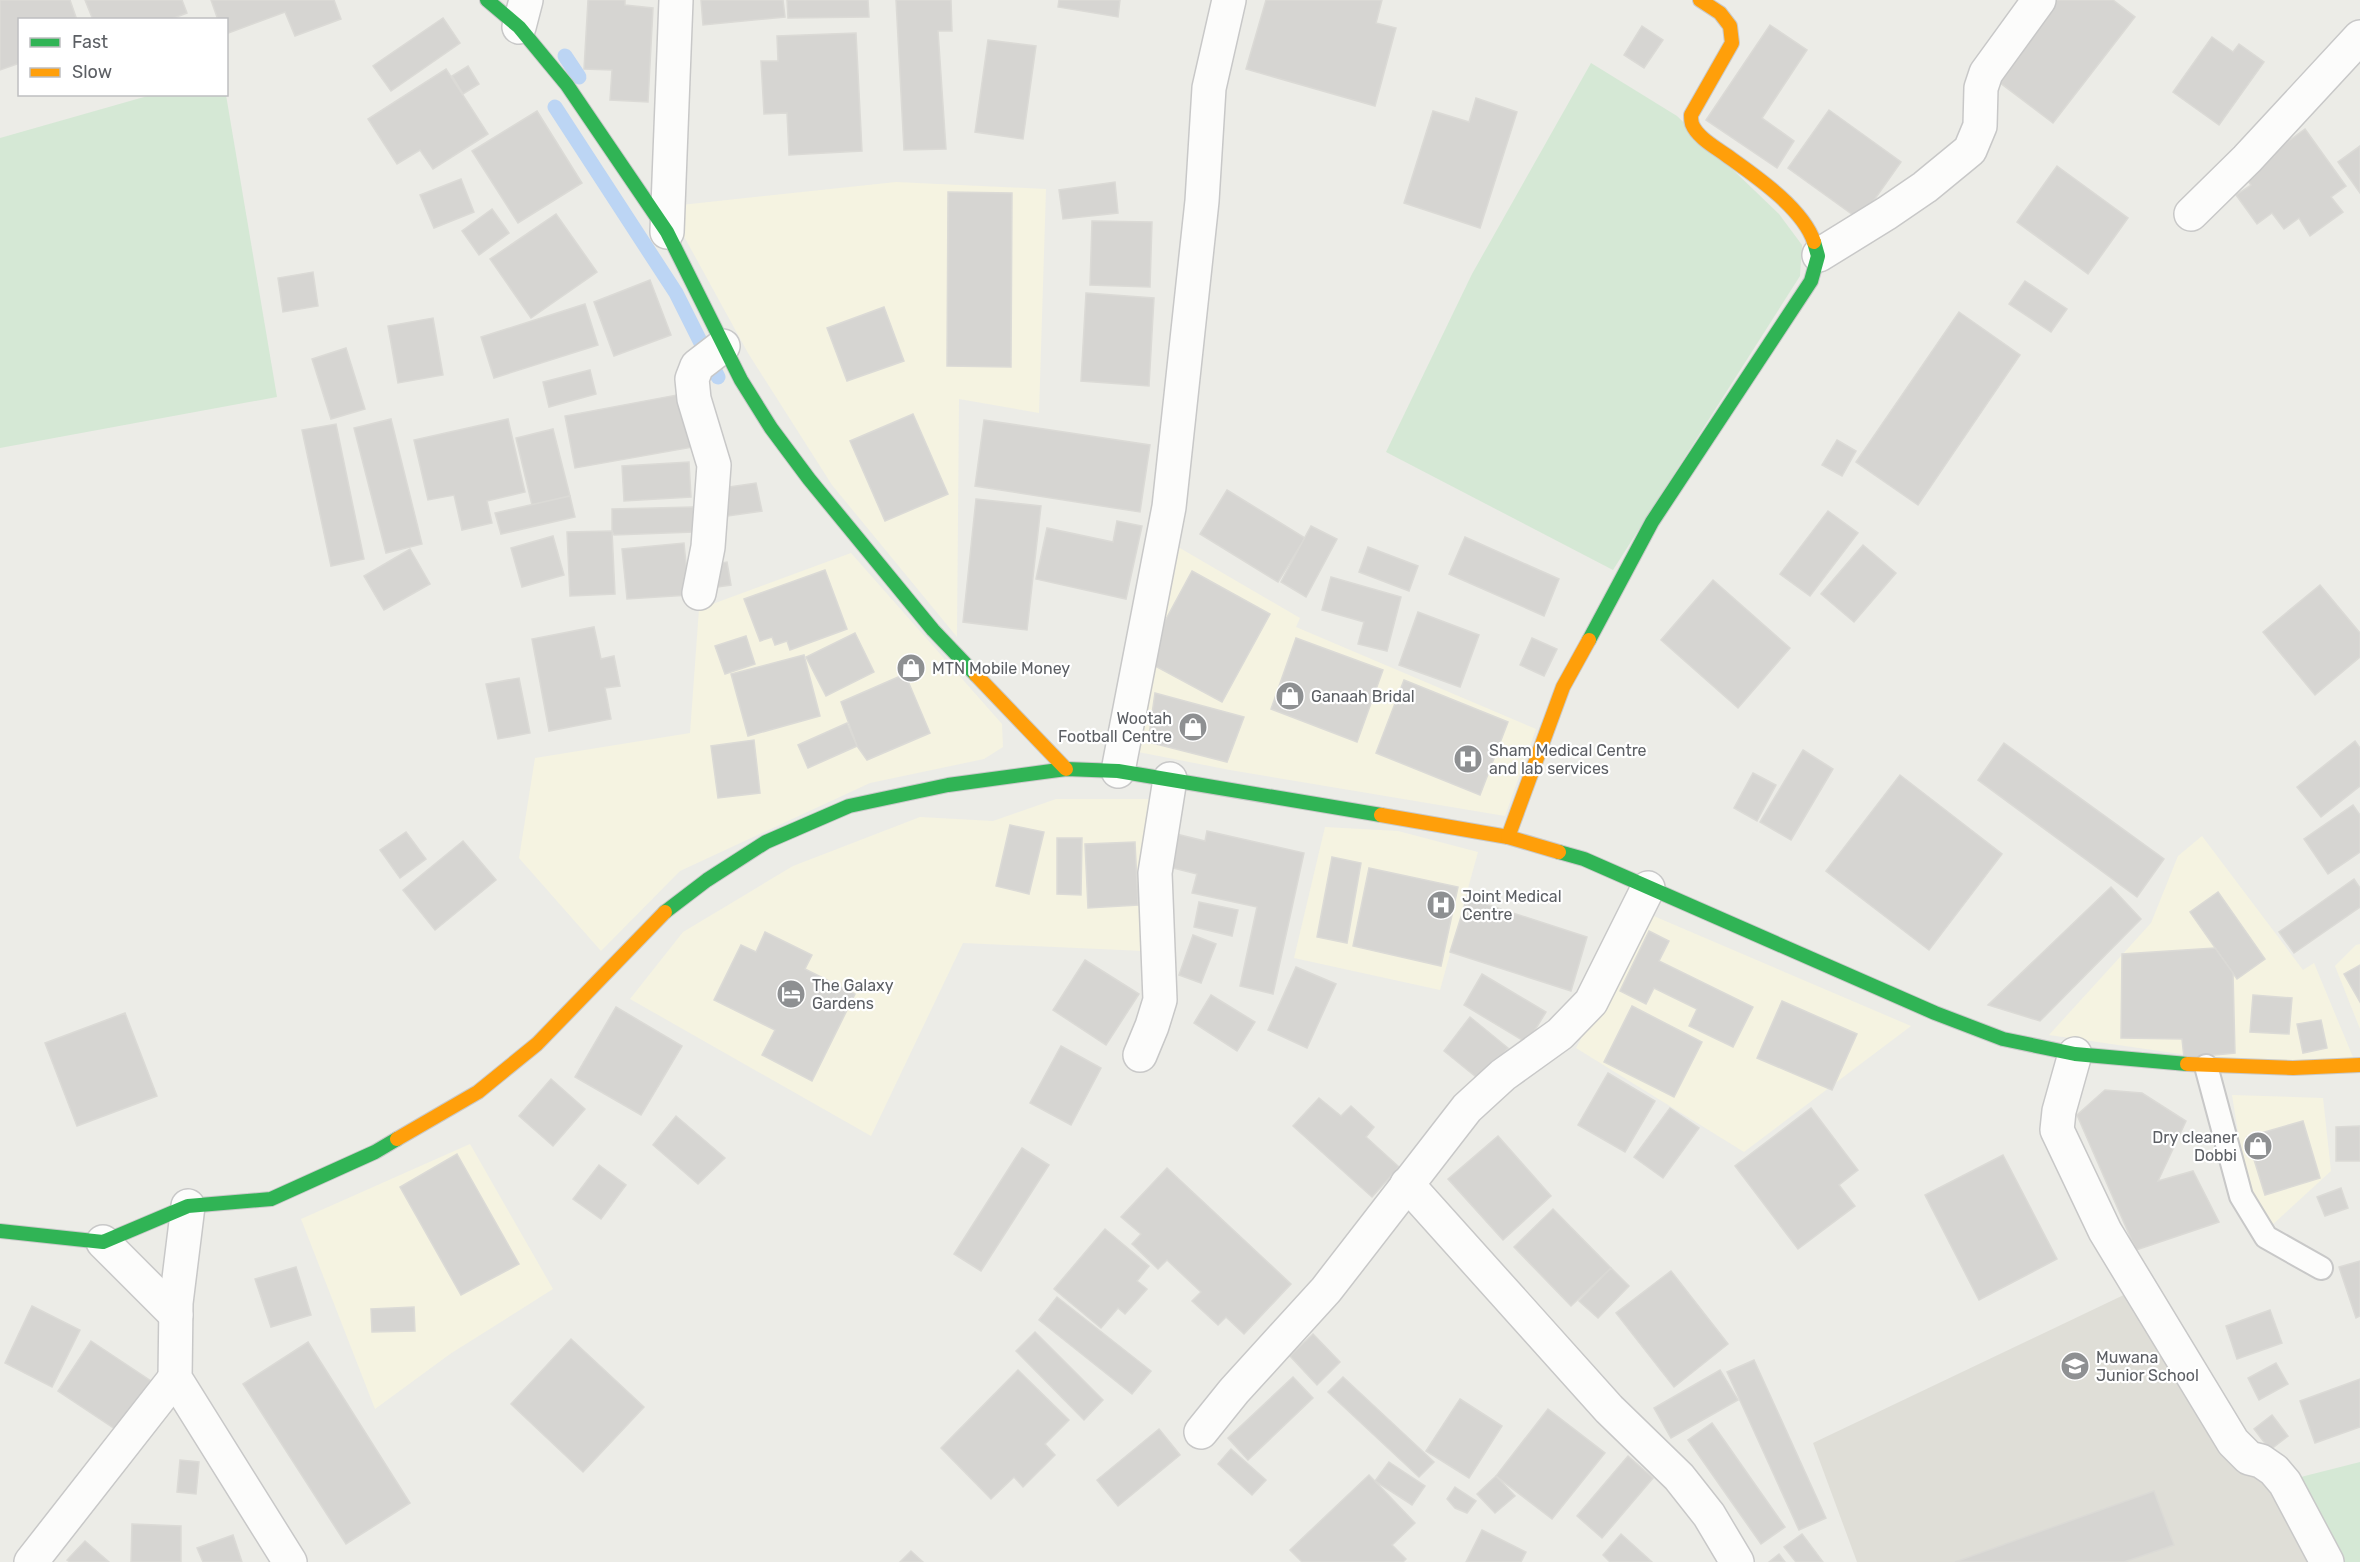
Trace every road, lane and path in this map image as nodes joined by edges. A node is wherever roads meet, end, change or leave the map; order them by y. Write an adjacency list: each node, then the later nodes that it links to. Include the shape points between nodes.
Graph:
1 (487, 0): 6 (street)
2 (676, 0): 9 (street)
3 (1229, 0): 14 (street, via 1209,88 1202,201 1169,507)
4 (1700, 0): 10 (street, via 1720,13 1730,26 1732,43 1691,115 1692,125 1704,139 1794,210 1811,233)
5 (2039, 0): 10 (street, via 1986,73 1981,88 1980,126 1970,150 1897,207)
6 (522, 13): 9 (street)
7 (2360, 37): 8 (street)
8 (2191, 214)
9 (667, 232): 11 (street)
10 (1819, 255): 16 (street, via 1811,280 1652,522 1563,687)
11 (723, 346): 12 (street, via 697,366 692,379 694,399 714,465 708,547); 13 (street, via 771,428 809,479 933,630)
12 (699, 593)
13 (1066, 769): 14 (street); 23 (street, via 948,785 849,806 766,842 656,919 537,1044 478,1092 375,1152 271,1199)
14 (1118, 771): 15 (street)
15 (1170, 778): 16 (street); 18 (street, via 1155,873 1160,1000)
16 (1508, 837): 17 (street, via 1584,859)
17 (1648, 888): 19 (street, via 1935,1013 2003,1039); 22 (street, via 1591,1002 1560,1035 1503,1075 1467,1108)
18 (1140, 1054)
19 (2075, 1054): 21 (street); 33 (street, via 2057,1130 2105,1231 2233,1442 2249,1458 2274,1470 2285,1483)
20 (2360, 1065): 21 (street)
21 (2206, 1066): 26 (lane, via 2241,1196 2266,1237)
22 (1407, 1184): 29 (street, via 1319,1298); 32 (street, via 1609,1409 1679,1477 1709,1515)
23 (188, 1206): 25 (street); 27 (street)
24 (0, 1231): 25 (street)
25 (103, 1242): 27 (street)
26 (2321, 1268)
27 (176, 1315): 28 (street)
28 (176, 1378): 30 (street); 31 (street)
29 (1201, 1432)
30 (31, 1562)
31 (290, 1562)
32 (1737, 1562)
33 (2327, 1562)

